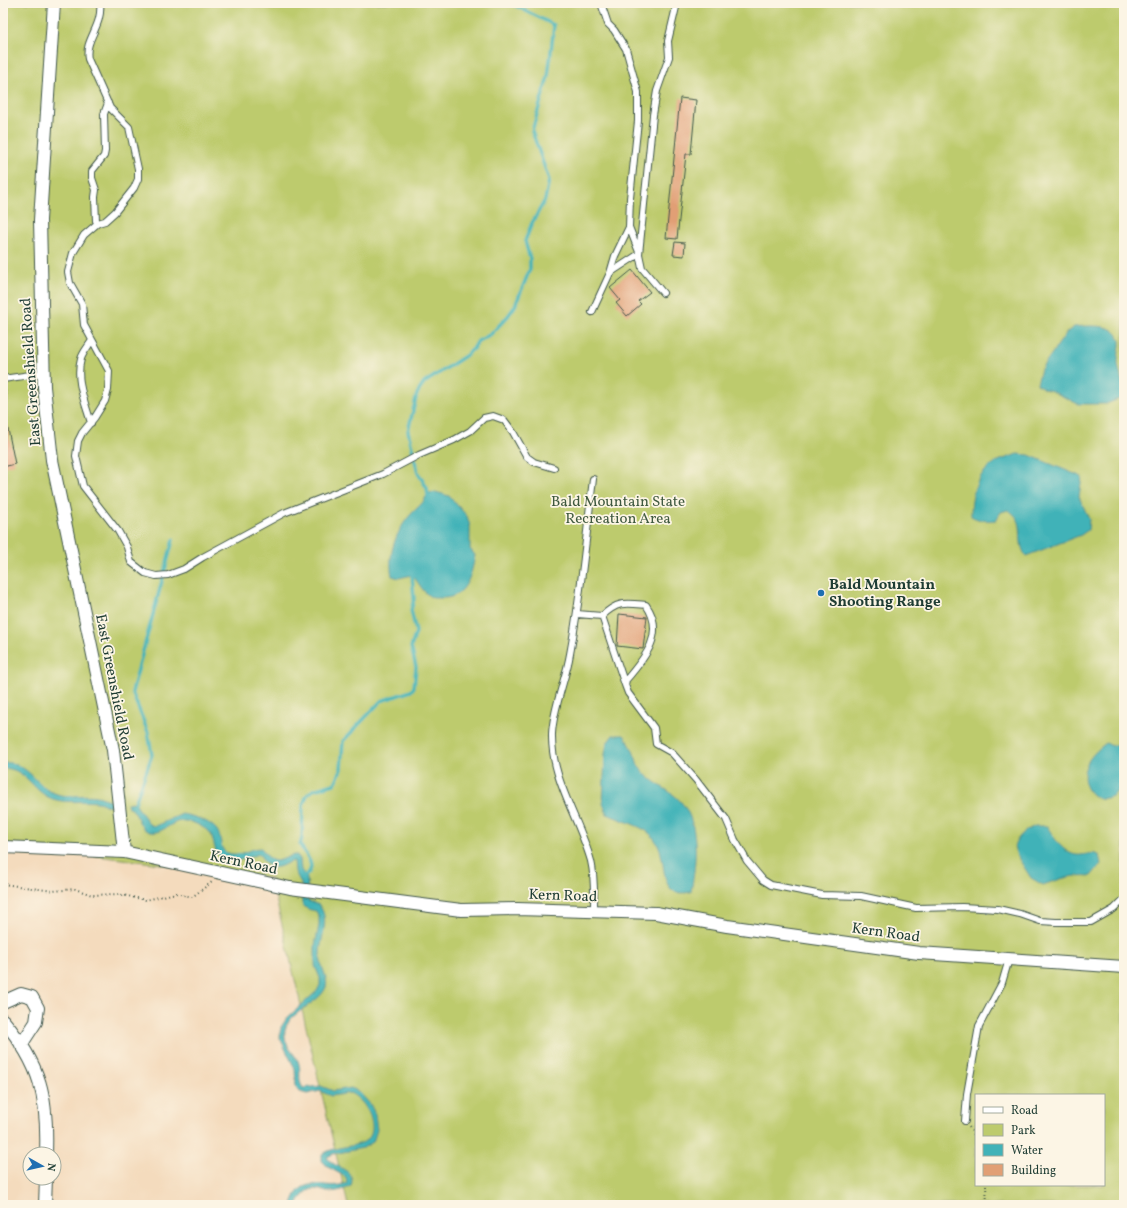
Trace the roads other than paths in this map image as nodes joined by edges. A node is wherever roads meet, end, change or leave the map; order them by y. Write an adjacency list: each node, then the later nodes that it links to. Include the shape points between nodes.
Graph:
1 (54, 3): 13 (street, East Greenshield Road, via 40,220)
2 (100, 3): 5 (lane, via 100,18 87,51)
3 (601, 3): 7 (lane, via 608,24 626,48 638,92)
4 (677, 3): 8 (lane, via 668,41 668,57 657,90 653,114)
5 (108, 103): 6 (lane, via 104,114 104,156 92,171); 6 (lane, via 129,127 138,179 115,212 104,222)
6 (98, 223): 12 (lane, via 84,235 73,253 68,272 70,283 82,304 84,325)
7 (629, 227): 8 (lane); 9 (lane)
8 (639, 254): 9 (lane); 10 (lane, via 642,268)
9 (610, 273): 11 (lane)
10 (663, 293)
11 (592, 312)
12 (92, 340): 15 (lane, via 81,358 79,373 80,387); 15 (lane, via 103,358 109,378 105,401)
13 (44, 373): 14 (lane); 22 (street, East Greenshield Road, via 52,460 113,750)
14 (4, 379)
15 (91, 423): 16 (lane, via 82,433 76,449 83,486 118,532 127,547 131,562 145,573 156,576 184,569 284,513 383,474 454,440 470,431 484,418 493,416 504,420 527,457)
16 (554, 468)
17 (593, 479): 18 (lane)
18 (577, 614): 19 (lane); 24 (lane, via 569,663 552,733 555,762 562,789 591,861)
19 (602, 616): 20 (lane); 20 (lane, via 613,606 624,602 646,605 652,614 652,641 644,658)
20 (625, 684): 23 (lane, via 654,728 656,744 672,753 700,785 726,818 734,840 747,861 771,885 822,895 861,896 916,908 998,909 1040,921 1056,922 1091,922 1114,909)
21 (3, 847): 22 (street, Kern Road)
22 (124, 852): 24 (street, Kern Road, via 318,892 460,910)
23 (1124, 899)
24 (594, 912): 25 (street, Kern Road, via 656,913 727,926 919,953)
25 (1009, 959): 26 (street, Kern Road); 30 (lane, via 1002,982 979,1026)
26 (1124, 967)
27 (3, 1002): 29 (street, via 21,994 32,997 38,1008 36,1022)
28 (3, 1020): 29 (street)
29 (21, 1045): 31 (street, via 38,1073 44,1097)
30 (965, 1121)
31 (46, 1146)
32 (46, 1186): 33 (street)
33 (45, 1205)

